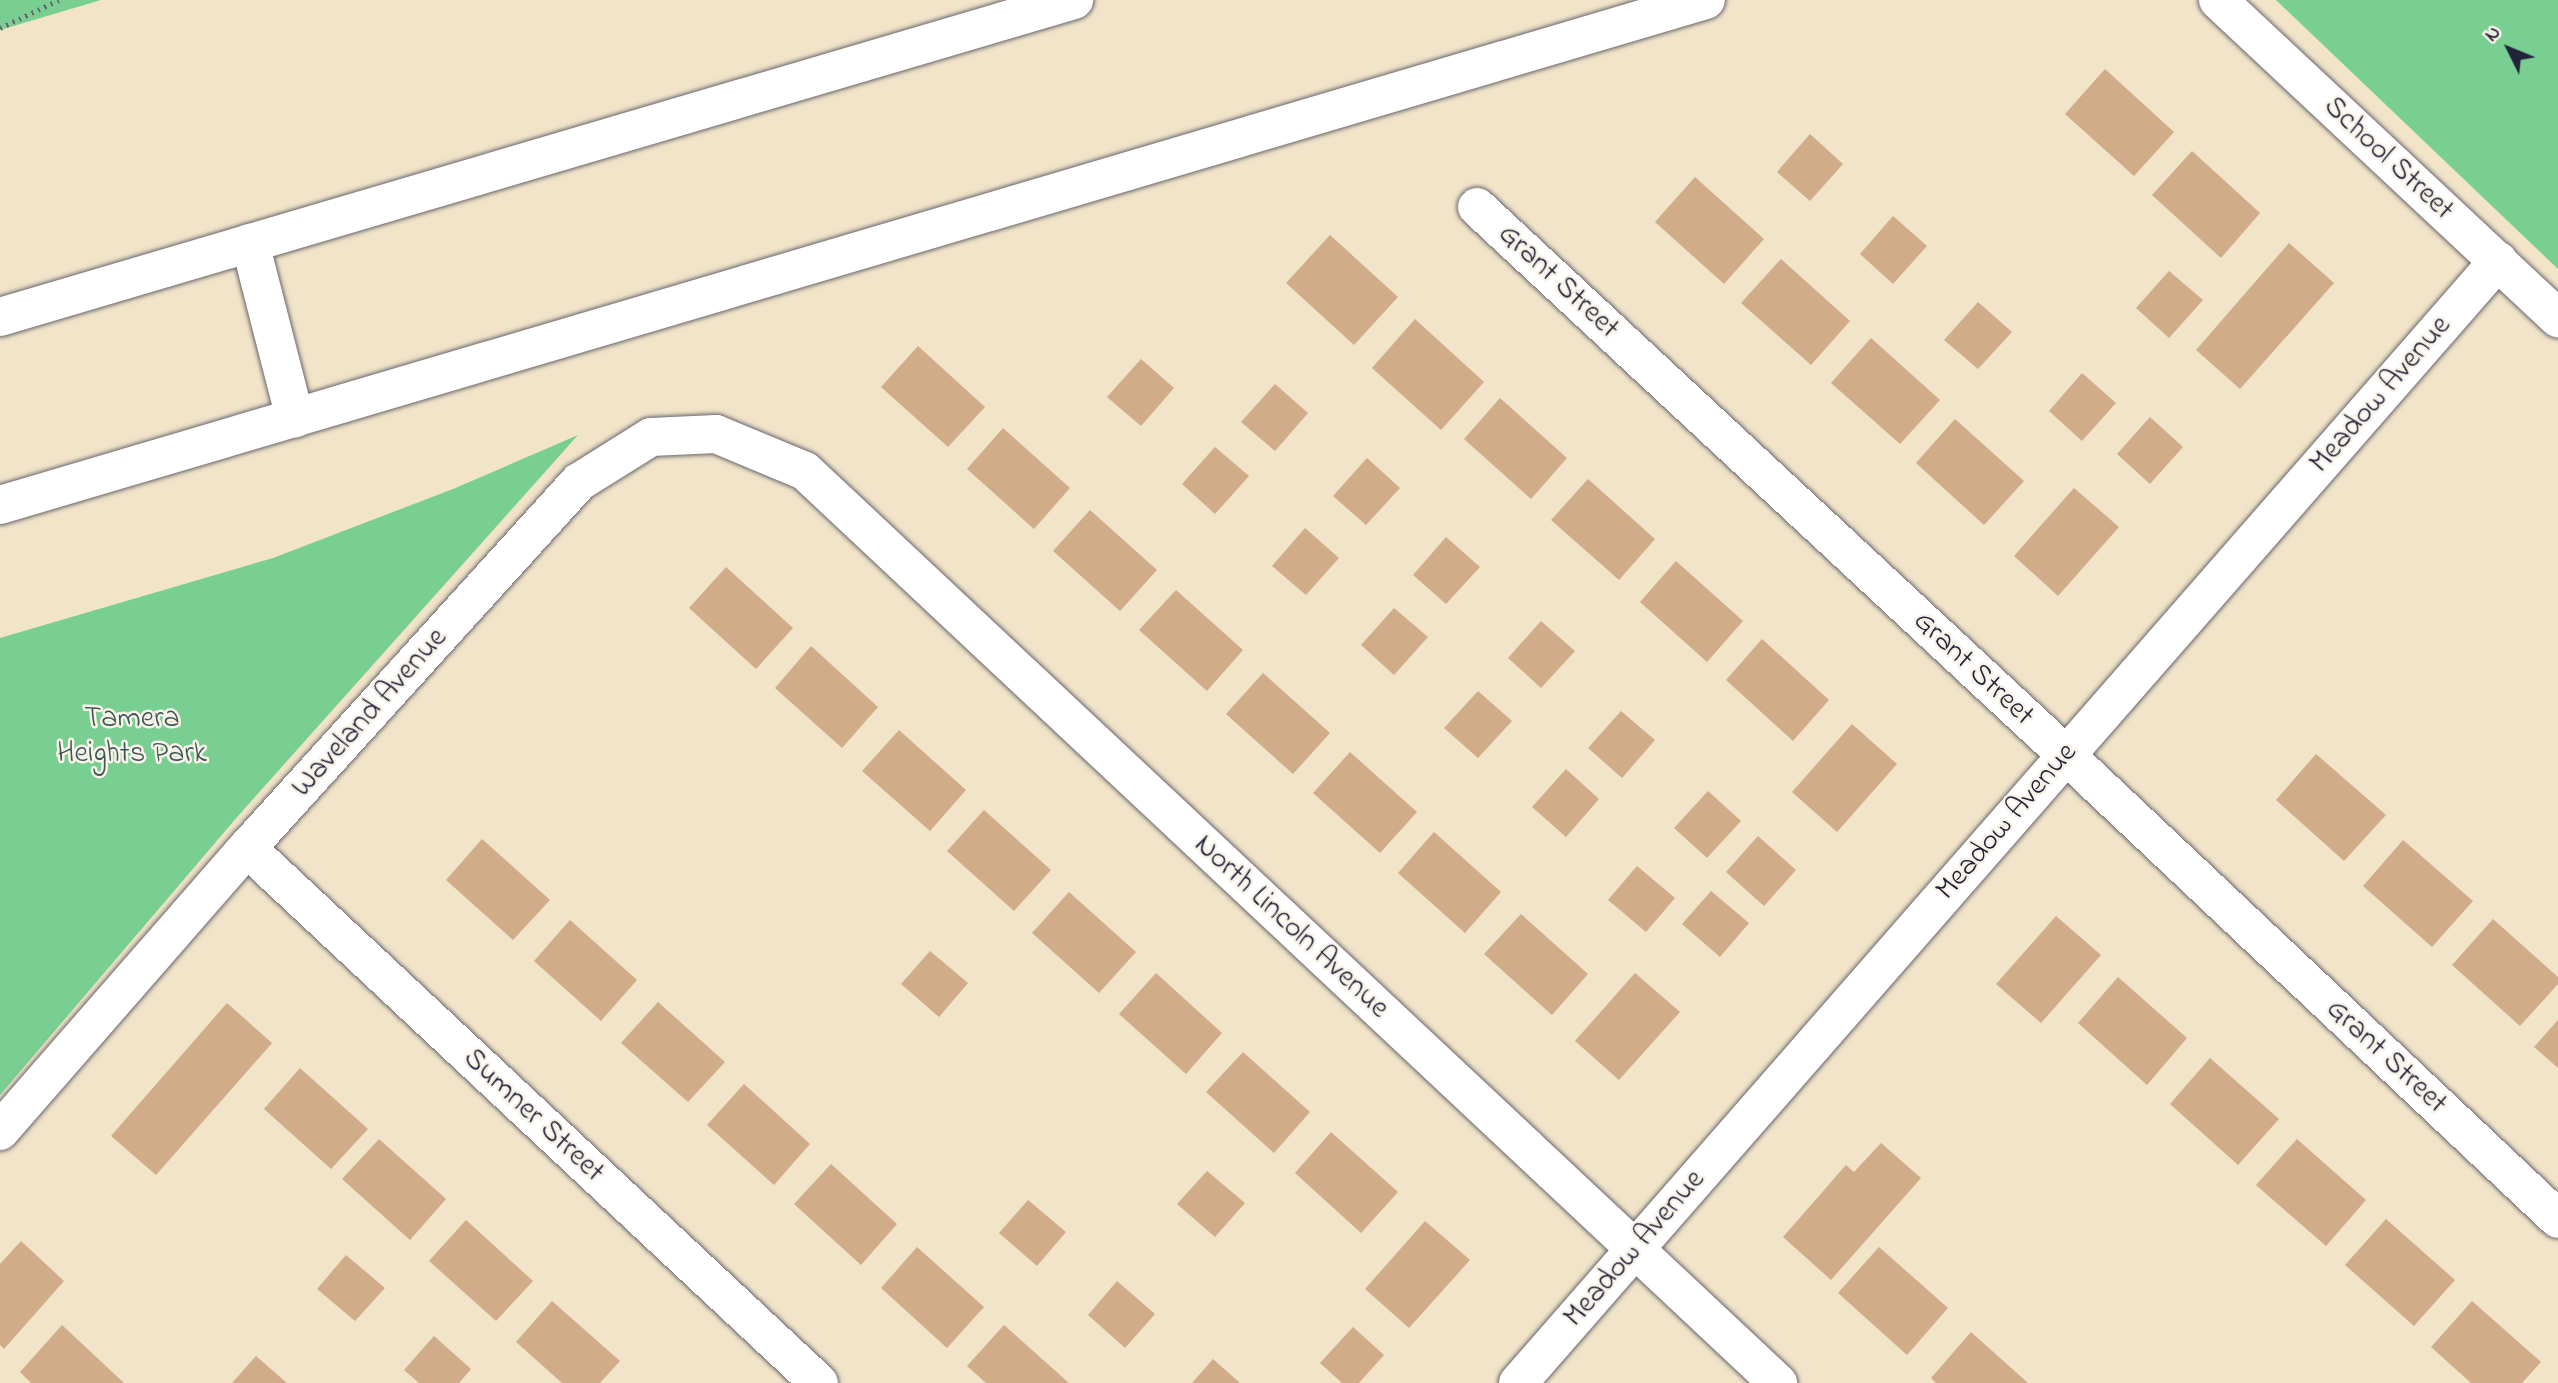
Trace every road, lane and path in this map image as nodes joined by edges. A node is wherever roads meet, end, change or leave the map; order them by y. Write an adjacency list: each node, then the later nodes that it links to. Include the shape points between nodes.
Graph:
1 (59, 0): 5 (path)
2 (1074, 0): 7 (main road)
3 (1706, 0): 11 (main road)
4 (2218, 0): 8 (main road, School Street)
5 (0, 28)
6 (1477, 207): 14 (main road, Grant Street)
7 (250, 243): 9 (main road); 11 (main road)
8 (2498, 261): 10 (main road, School Street); 14 (main road, Meadow Avenue)
9 (0, 317)
10 (2558, 318)
11 (295, 418): 13 (main road)
12 (805, 471): 15 (main road, Waveland Avenue, via 716,434 650,437 579,482); 18 (main road, North Lincoln Avenue)
13 (0, 505)
14 (2066, 755): 17 (main road, Grant Street); 18 (main road, Meadow Avenue)
15 (247, 848): 16 (main road, Waveland Avenue); 19 (main road, Sumner Street)
16 (0, 1131)
17 (2558, 1219)
18 (1635, 1249): 20 (main road, Meadow Avenue); 21 (main road, North Lincoln Avenue)
19 (819, 1383)
20 (1518, 1383)
21 (1778, 1383)

